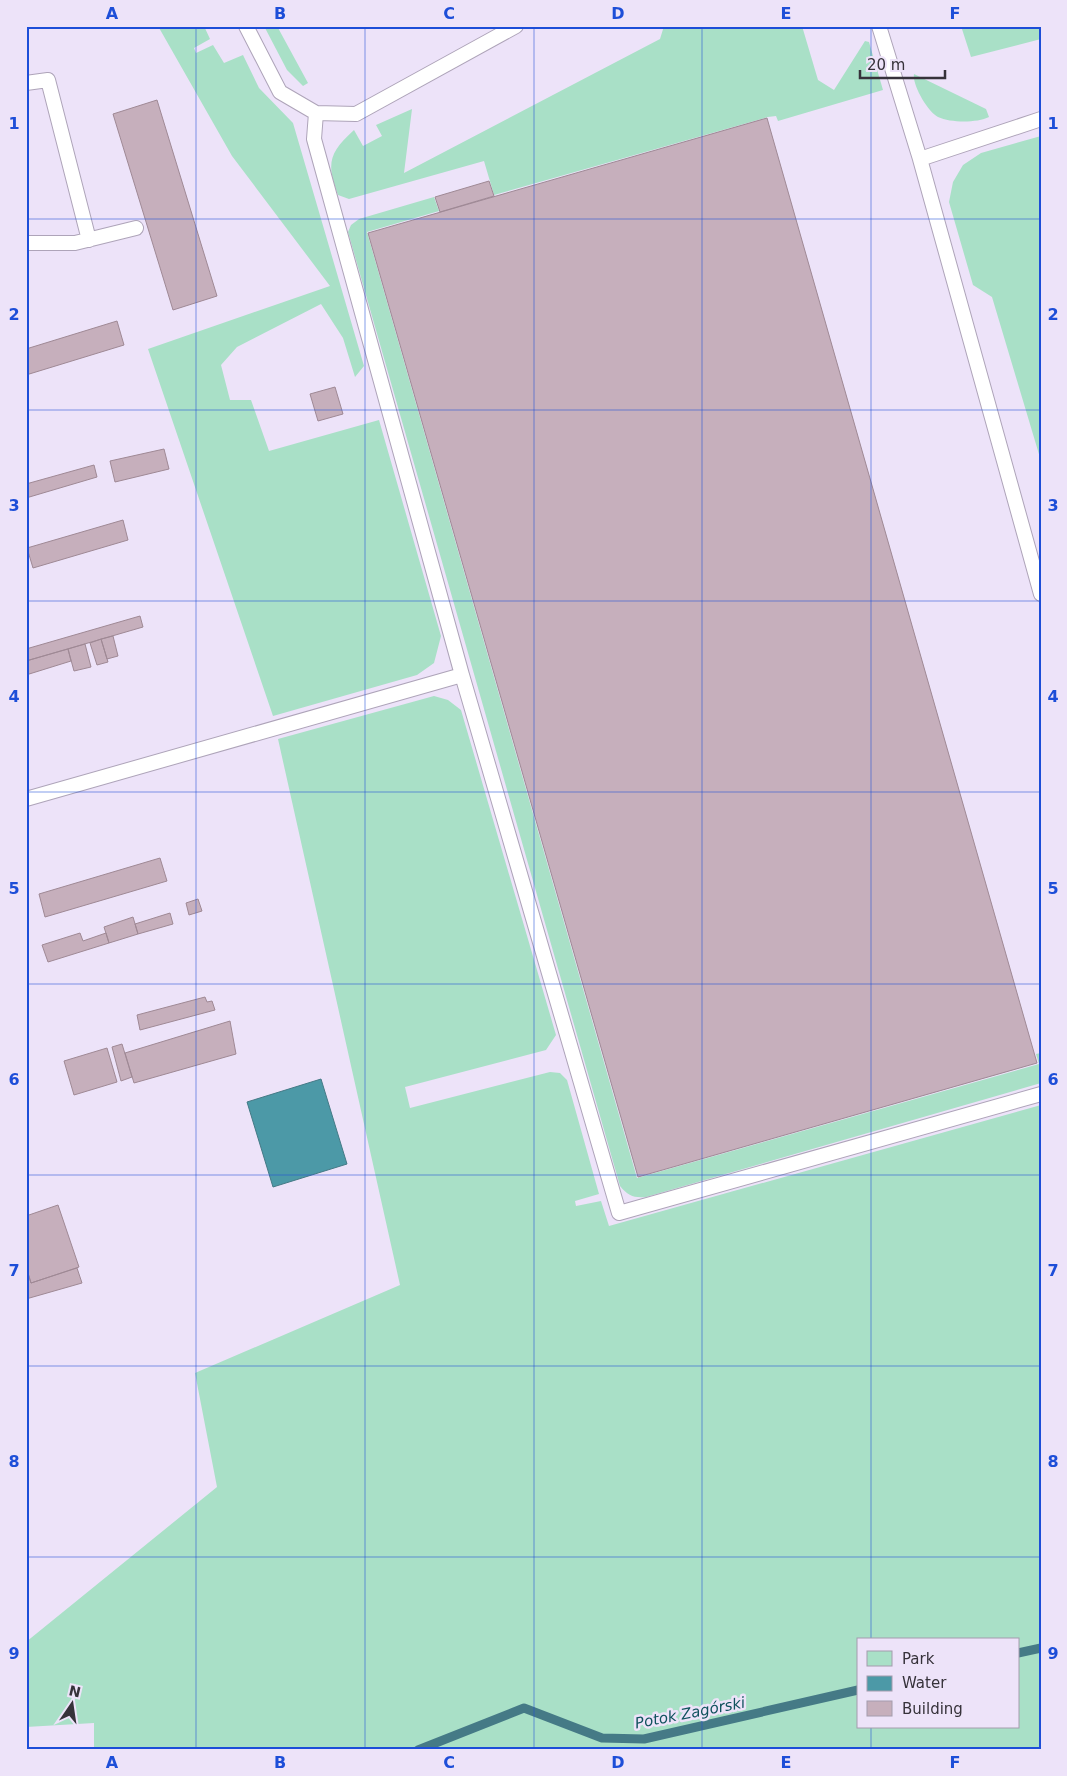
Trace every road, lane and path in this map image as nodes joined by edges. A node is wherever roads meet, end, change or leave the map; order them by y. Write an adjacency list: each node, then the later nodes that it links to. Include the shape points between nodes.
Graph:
1 (246, 26): 5 (lane, via 280,92)
2 (516, 26): 5 (lane, via 356,114)
3 (879, 26): 7 (lane)
4 (26, 83): 9 (lane, via 48,80)
5 (316, 113): 12 (lane, via 314,139)
6 (1041, 119): 7 (lane)
7 (920, 159): 11 (lane)
8 (136, 228): 9 (lane)
9 (89, 240): 10 (lane)
10 (26, 243)
11 (1041, 594)
12 (462, 675): 13 (lane); 14 (lane, via 619,1212)
13 (26, 799)
14 (1041, 1094)

